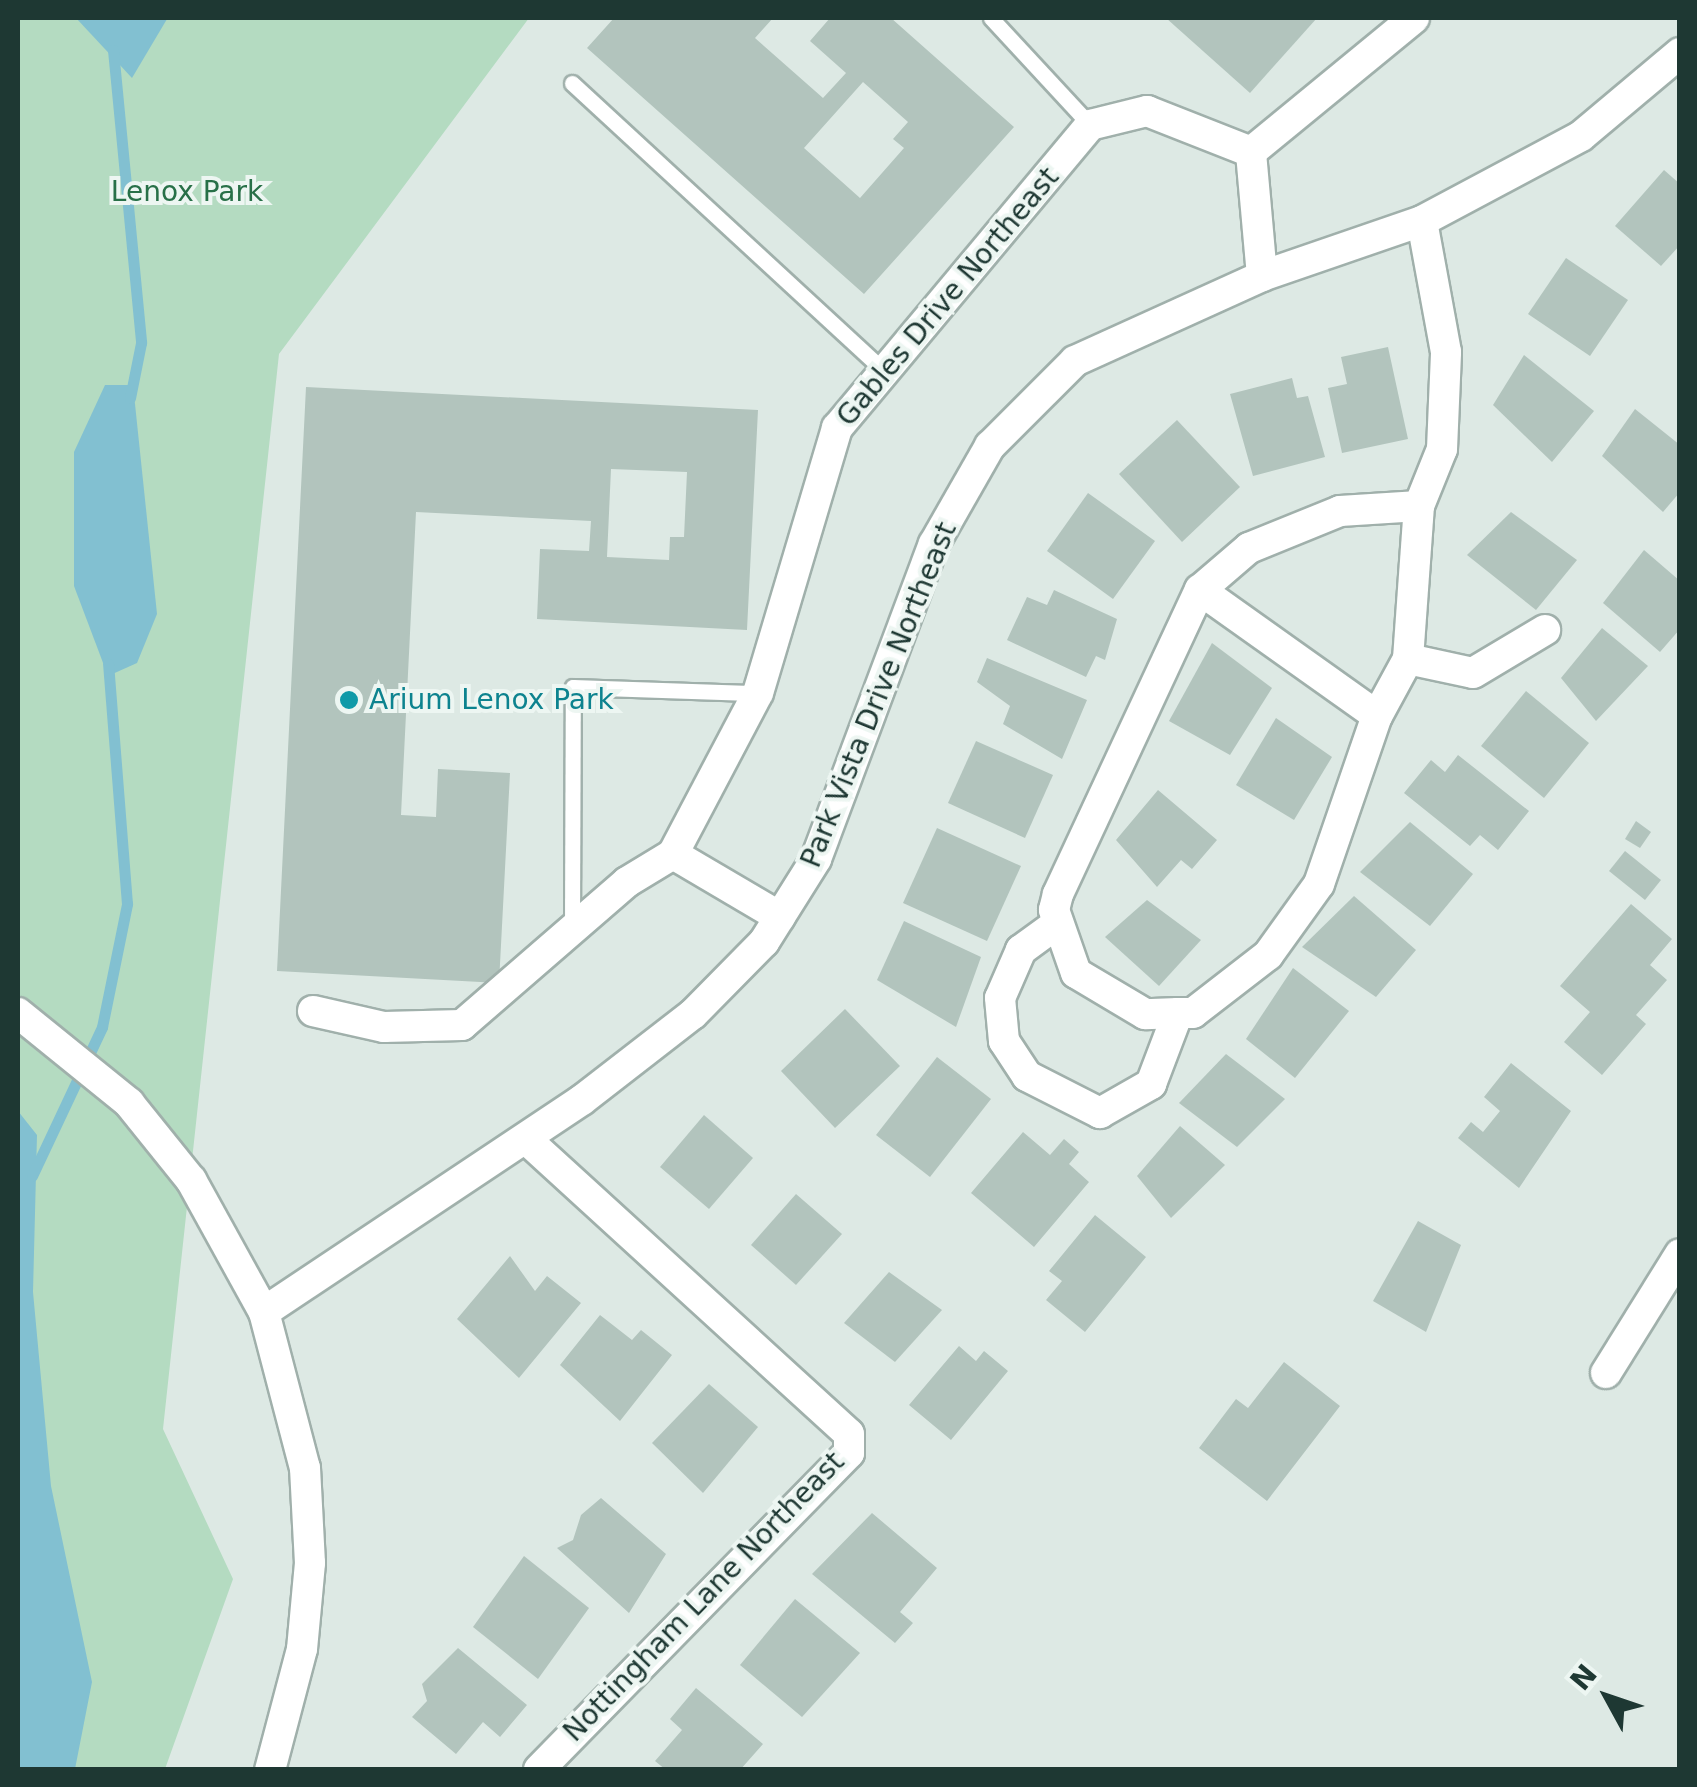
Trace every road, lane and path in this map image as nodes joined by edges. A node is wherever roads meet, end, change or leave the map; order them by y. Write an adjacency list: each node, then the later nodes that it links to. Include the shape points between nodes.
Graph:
1 (992, 18): 5 (lane)
2 (1414, 18): 6 (street)
3 (1680, 53): 7 (street, Park Vista Drive Northeast, via 1582,136)
4 (572, 83): 9 (lane)
5 (1090, 124): 6 (street, via 1147,111); 9 (street, Gables Drive Northeast)
6 (1251, 152): 8 (street)
7 (1422, 222): 8 (street, Park Vista Drive Northeast); 10 (street, via 1446,352 1442,449)
8 (1262, 276): 17 (street, Park Vista Drive Northeast, via 1074,362 990,446 934,544 875,720 816,860)
9 (884, 371): 14 (street, Gables Drive Northeast, via 837,428)
10 (1418, 506): 11 (street, via 1340,511 1249,548); 13 (street)
11 (1200, 590): 15 (street); 18 (street, via 1058,894)
12 (1544, 630): 13 (street, via 1473,673)
13 (1408, 659): 15 (street)
14 (758, 694): 16 (street, Gables Drive Northeast); 19 (lane, via 573,687)
15 (1378, 716): 22 (street, via 1319,884 1268,955 1193,1013)
16 (673, 854): 17 (street); 19 (street, Gables Drive Northeast)
17 (780, 917): 23 (street, Park Vista Drive Northeast, via 693,1014)
18 (1058, 923): 22 (street, via 1076,973 1145,1014); 22 (street, via 1020,950 1000,998 1004,1041 1027,1076 1100,1113 1151,1084)
19 (572, 928): 20 (street, Gables Drive Northeast, via 462,1025 384,1027)
20 (314, 1011)
21 (18, 1013): 25 (street, via 92,1066 145,1122 191,1180)
22 (1178, 1014)
23 (526, 1139): 25 (street, Park Vista Drive Northeast); 28 (street, Nottingham Lane Northeast, via 849,1434 849,1453)
24 (1680, 1254): 26 (street)
25 (264, 1312): 27 (street, via 305,1468 310,1563 302,1649)
26 (1606, 1374)
27 (270, 1770)
28 (539, 1770)

